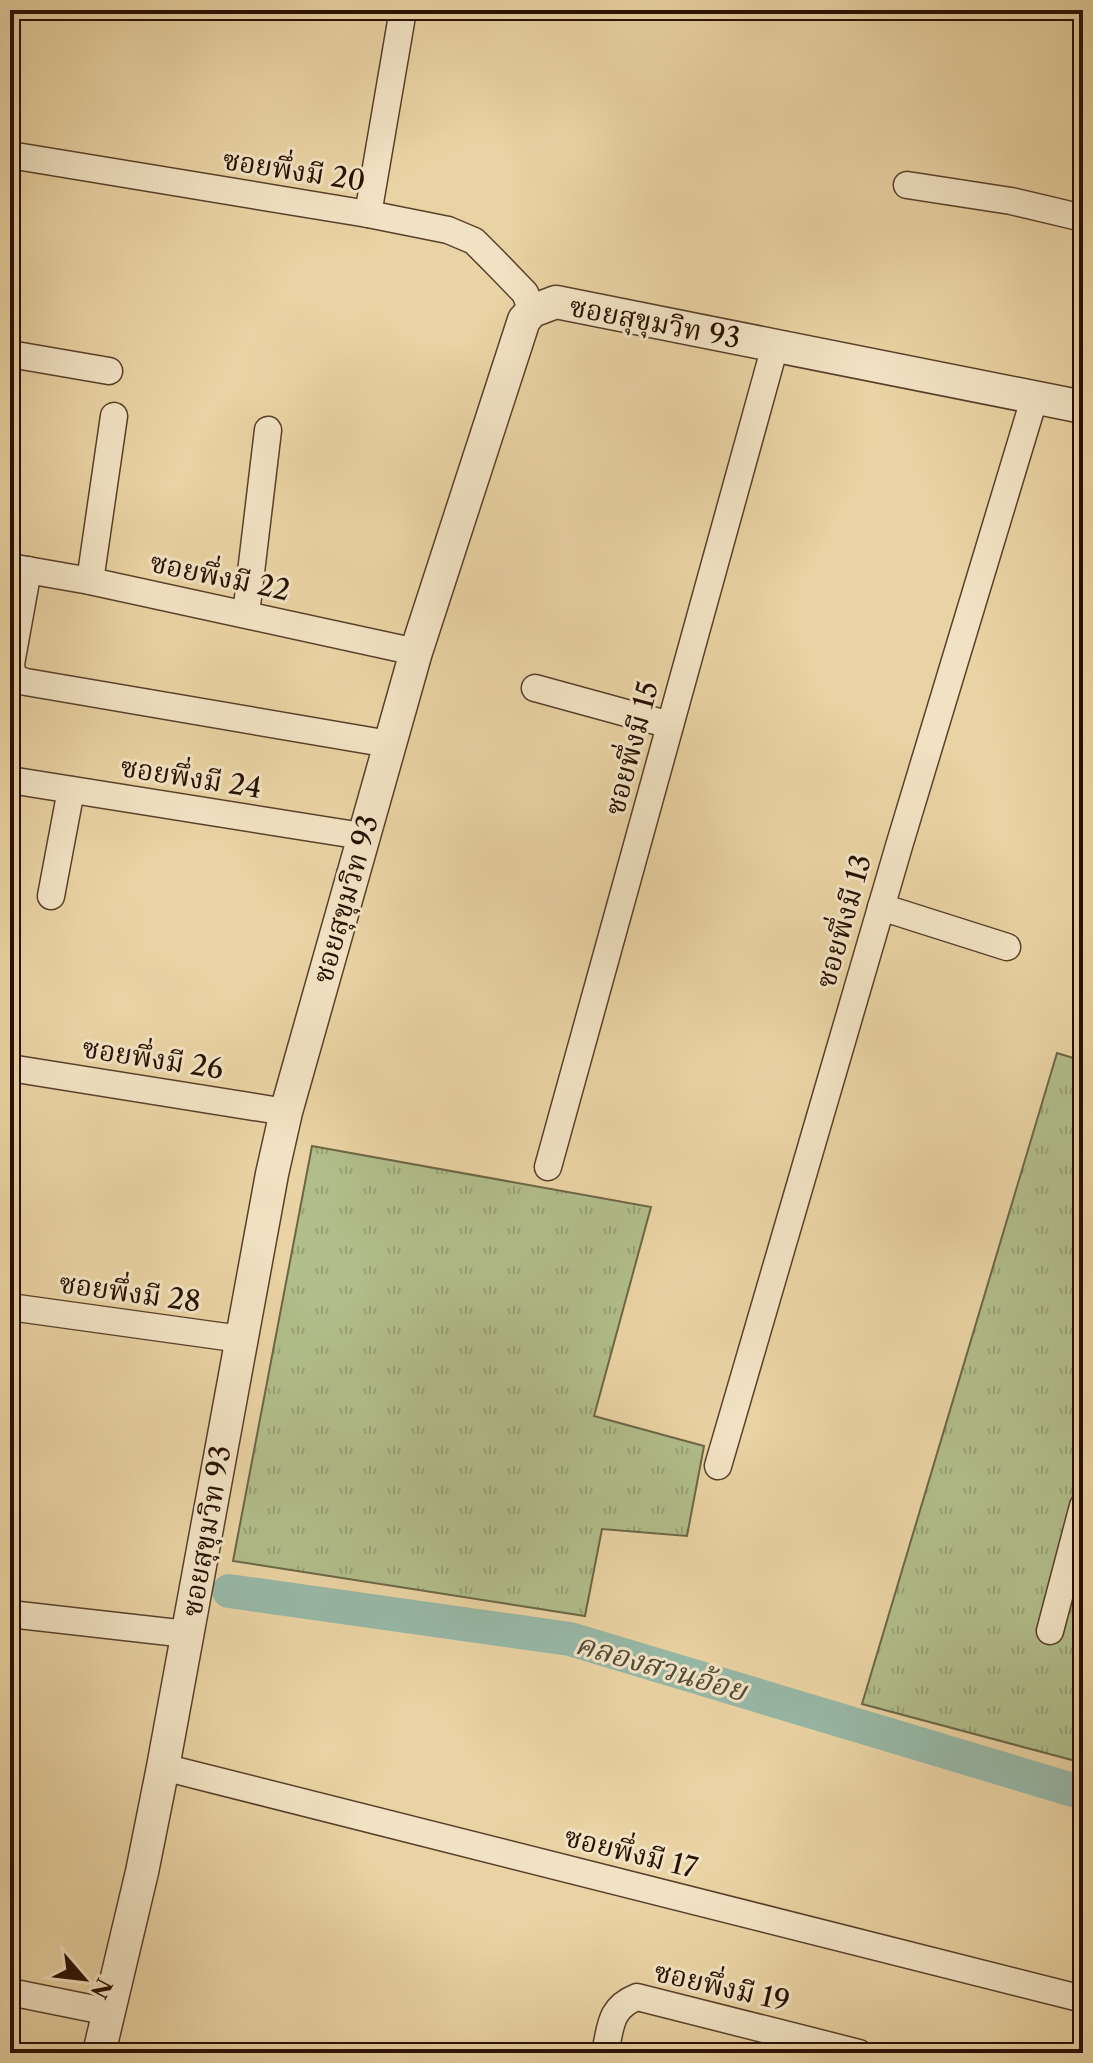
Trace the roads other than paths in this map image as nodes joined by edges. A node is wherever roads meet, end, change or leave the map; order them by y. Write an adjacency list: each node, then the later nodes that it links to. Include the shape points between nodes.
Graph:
1 (403, 10): 4 (street)
2 (10, 155): 4 (street, ซอยพึ่งมี 20)
3 (907, 185): 5 (street)
4 (368, 214): 6 (street, ซอยพึ่งมี 20, via 448,230 474,241 525,293)
5 (1083, 218)
6 (532, 311): 7 (street, ซอยสุขุมวิท 93, via 556,302); 17 (street, ซอยสุขุมวิท 93, via 524,320)
7 (775, 346): 10 (street, ซอยสุขุมวิท 93); 19 (street, ซอยพึ่งมี 15)
8 (10, 354): 9 (street)
9 (109, 371)
10 (1035, 396): 11 (street, ซอยสุขุมวิท 93); 25 (street, ซอยพึ่งมี 13)
11 (1083, 407)
12 (114, 416): 15 (street)
13 (268, 430): 16 (street)
14 (19, 568): 15 (street, ซอยพึ่งมี 22); 20 (street, via 13,678)
15 (90, 581): 16 (street, ซอยพึ่งมี 22)
16 (246, 614): 17 (street, ซอยพึ่งมี 22)
17 (416, 652): 20 (street, ซอยสุขุมวิท 93)
18 (535, 688): 19 (street)
19 (670, 725): 29 (street, ซอยพึ่งมี 15)
20 (389, 744): 23 (street, ซอยสุขุมวิท 93)
21 (10, 780): 22 (street, ซอยพึ่งมี 24)
22 (71, 790): 23 (street, ซอยพึ่งมี 24); 24 (street)
23 (362, 836): 28 (street, ซอยสุขุมวิท 93)
24 (51, 896)
25 (881, 907): 26 (street); 32 (street, ซอยพึ่งมี 13)
26 (1007, 947)
27 (10, 1068): 28 (street, ซอยพึ่งมี 26)
28 (286, 1112): 31 (street, ซอยสุขุมวิท 93)
29 (548, 1167)
30 (10, 1307): 31 (street, ซอยพึ่งมี 28)
31 (241, 1339): 36 (street, ซอยสุขุมวิท 93)
32 (718, 1466)
33 (1083, 1506): 35 (street)
34 (10, 1614): 36 (street)
35 (1050, 1631)
36 (187, 1634): 37 (street, ซอยสุขุมวิท 93)
37 (163, 1767): 39 (street, ซอยพึ่งมี 17); 40 (street, ซอยสุขุมวิท 93)
38 (10, 1992): 40 (street)
39 (1083, 1999)
40 (109, 2012): 41 (street, ซอยสุขุมวิท 93)
41 (99, 2053)
42 (605, 2053): 43 (street, ซอยพึ่งมี 19, via 614,2013 637,1997)
43 (859, 2053)

